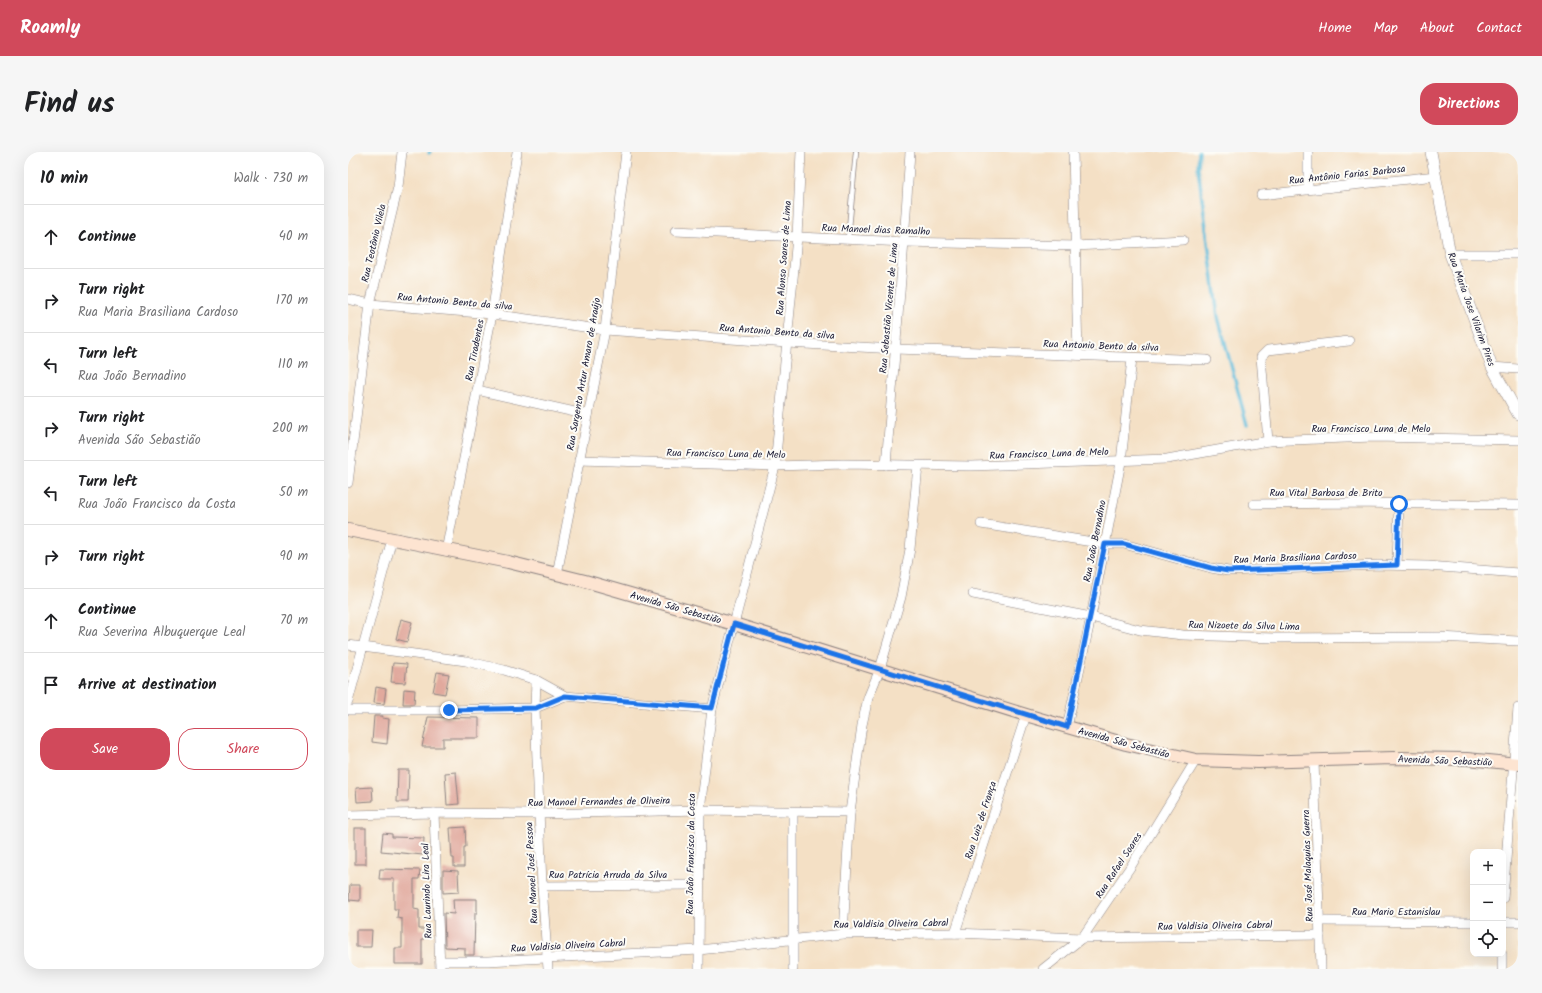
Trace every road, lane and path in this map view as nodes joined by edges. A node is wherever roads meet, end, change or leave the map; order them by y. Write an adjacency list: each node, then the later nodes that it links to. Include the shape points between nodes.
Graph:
1 (402, 152): 22 (street, Rua Teotônio Vilela, via 398,187)
2 (517, 152): 23 (street, Rua Tiradentes)
3 (626, 152): 24 (street, Rua Sargento Artur Amaro de Araújo)
4 (801, 152): 14 (street, Rua Alonso Soares de Lima)
5 (856, 152): 15 (lane)
6 (910, 152): 17 (street, Rua Sebastião Vicente de Lima)
7 (1073, 152): 18 (street)
8 (1308, 152): 11 (street)
9 (1431, 152): 10 (street, Rua Maria Jose Vilarim Pires)
10 (1436, 176): 11 (street, Rua Antônio Farias Barbosa); 19 (street, Rua Maria Jose Vilarim Pires)
11 (1308, 189): 12 (street, Rua Antônio Farias Barbosa)
12 (1261, 195)
13 (675, 231): 14 (street, Rua Manoel dias Ramalho)
14 (797, 237): 15 (street, Rua Manoel dias Ramalho); 26 (street, Rua Alonso Soares de Lima)
15 (848, 239): 17 (street, Rua Manoel dias Ramalho)
16 (1183, 240): 18 (street, Rua Manoel dias Ramalho)
17 (904, 242): 18 (street, Rua Manoel dias Ramalho); 27 (street, Rua Sebastião Vicente de Lima)
18 (1076, 246): 28 (street)
19 (1450, 254): 20 (street); 31 (street, Rua Maria Jose Vilarim Pires)
20 (1518, 254)
21 (348, 300): 22 (street, Rua Antonio Bento da silva)
22 (370, 304): 23 (street, Rua Antonio Bento da silva); 36 (street, Rua Teotônio Vilela)
23 (492, 314): 24 (street, Rua Antonio Bento da silva); 33 (street, Rua Tiradentes)
24 (605, 330): 26 (street, Rua Antonio Bento da silva); 35 (street, Rua Sargento Artur Amaro de Araújo)
25 (1349, 341): 38 (street, via 1268,350 1261,357)
26 (787, 343): 27 (street, Rua Antonio Bento da silva); 42 (street, Rua Alonso Soares de Lima)
27 (895, 349): 28 (street, Rua Antonio Bento da silva); 41 (street, Rua Sebastião Vicente de Lima)
28 (1078, 355): 29 (street, Rua Antonio Bento da silva)
29 (1132, 358): 30 (street, Rua Antonio Bento da silva); 40 (street, Rua João Bernadino)
30 (1207, 360)
31 (1492, 367): 32 (street); 34 (street, Rua Maria Jose Vilarim Pires)
32 (1518, 369)
33 (477, 390): 35 (street); 52 (street, Rua Tiradentes)
34 (1518, 414)
35 (588, 415): 39 (street, Rua Sargento Artur Amaro de Araújo)
36 (352, 425): 44 (street, Rua Teotônio Vilela)
37 (1518, 440): 38 (street, Rua Francisco Luna de Melo, via 1374,436)
38 (1268, 441): 40 (street, Rua Francisco Luna de Melo, via 1167,460)
39 (579, 460): 42 (street, Rua Francisco Luna de Melo); 55 (street, Rua Sargento Artur Amaro de Araújo)
40 (1121, 462): 43 (street, Rua Francisco Luna de Melo); 51 (street, Rua João Bernadino)
41 (886, 465): 42 (street, Rua Francisco Luna de Melo); 43 (street, Rua Francisco Luna de Melo)
42 (775, 466): 58 (street, Rua Alonso Soares de Lima)
43 (918, 466): 62 (street, via 910,549 901,597)
44 (348, 483)
45 (1254, 504): 46 (street, Rua Vital Barbosa de Brito)
46 (1399, 504): 47 (street, Rua Vital Barbosa de Brito); 53 (street)
47 (1518, 505)
48 (981, 524): 51 (street, Rua Maria Brasiliana Cardoso)
49 (348, 530): 50 (main road, Avenida São Sebastião)
50 (392, 539): 52 (main road, Avenida São Sebastião); 61 (street)
51 (1105, 544): 53 (street, Rua Maria Brasiliana Cardoso, via 1124,544 1228,571); 57 (street, Rua João Bernadino)
52 (446, 551): 55 (main road, Avenida São Sebastião)
53 (1397, 565): 54 (street, Rua Maria Brasiliana Cardoso)
54 (1518, 573)
55 (557, 574): 58 (main road, Avenida São Sebastião)
56 (973, 594): 57 (street, Rua Nizoete da Silva Lima)
57 (1090, 617): 59 (street, Rua Nizoete da Silva Lima, via 1140,630 1213,637 1439,637); 71 (street, Rua João Bernadino)
58 (734, 624): 62 (main road, Avenida São Sebastião); 67 (street, Rua João Francisco da Costa)
59 (1518, 641)
60 (348, 645): 61 (street)
61 (362, 647): 63 (street, via 466,661); 65 (street)
62 (880, 669): 70 (main road, Avenida São Sebastião); 77 (street, via 868,698)
63 (536, 680): 64 (street); 66 (street, Rua Manoel José Pessoa)
64 (565, 696): 66 (street); 67 (street)
65 (348, 702)
66 (536, 708): 69 (street); 79 (street, Rua Manoel José Pessoa)
67 (712, 708): 75 (street, Rua João Francisco da Costa)
68 (1518, 708): 74 (street)
69 (348, 710)
70 (1026, 715): 71 (main road, Avenida São Sebastião); 88 (street, Rua Luiz de França)
71 (1067, 727): 72 (main road, Avenida São Sebastião)
72 (1196, 760): 73 (main road, Avenida São Sebastião); 91 (street, Rua Rafael Soares, via 1131,866)
73 (1314, 761): 74 (main road, Avenida São Sebastião, via 1422,758); 84 (street, Rua José Malaquias Guerra)
74 (1516, 764): 82 (street)
75 (700, 810): 76 (street, Rua Manoel Fernandes de Oliveira); 79 (street, Rua Manoel Fernandes de Oliveira); 81 (street, Rua João Francisco da Costa)
76 (793, 812): 77 (street, Rua Manoel Fernandes de Oliveira); 92 (street)
77 (850, 812): 89 (street)
78 (434, 813): 79 (street, Rua Manoel Fernandes de Oliveira); 80 (street, Rua Manoel Fernandes de Oliveira); 96 (street, Rua Laurindo Lira Leal)
79 (539, 814): 83 (street, Rua Manoel José Pessoa)
80 (348, 815)
81 (699, 885): 83 (street, Rua Patrícia Arruda da Silva); 93 (street, Rua João Francisco da Costa)
82 (1504, 885)
83 (542, 886): 95 (street, Rua Manoel José Pessoa)
84 (1320, 922): 85 (street, Rua Mario Estanislau); 90 (street, Rua José Malaquias Guerra)
85 (1470, 922)
86 (1506, 922): 87 (street)
87 (1518, 922)
88 (955, 933): 89 (street, Rua Valdisia Oliveira Cabral); 91 (street, Rua Valdisia Oliveira Cabral)
89 (843, 934): 92 (street, Rua Valdisia Oliveira Cabral)
90 (1320, 935): 91 (street, Rua Valdisia Oliveira Cabral); 101 (street, Rua José Malaquias Guerra)
91 (1082, 938): 100 (street, Rua Rafael Soares)
92 (793, 940): 93 (street, Rua Valdisia Oliveira Cabral); 99 (street)
93 (699, 950): 95 (street, Rua Valdisia Oliveira Cabral); 98 (street, Rua João Francisco da Costa)
94 (1502, 957): 102 (street)
95 (547, 958): 96 (street, Rua Valdisia Oliveira Cabral); 97 (street, Rua Manoel José Pessoa)
96 (440, 965)
97 (548, 969)
98 (700, 969)
99 (794, 969)
100 (1044, 969)
101 (1321, 969)
102 (1502, 969)

